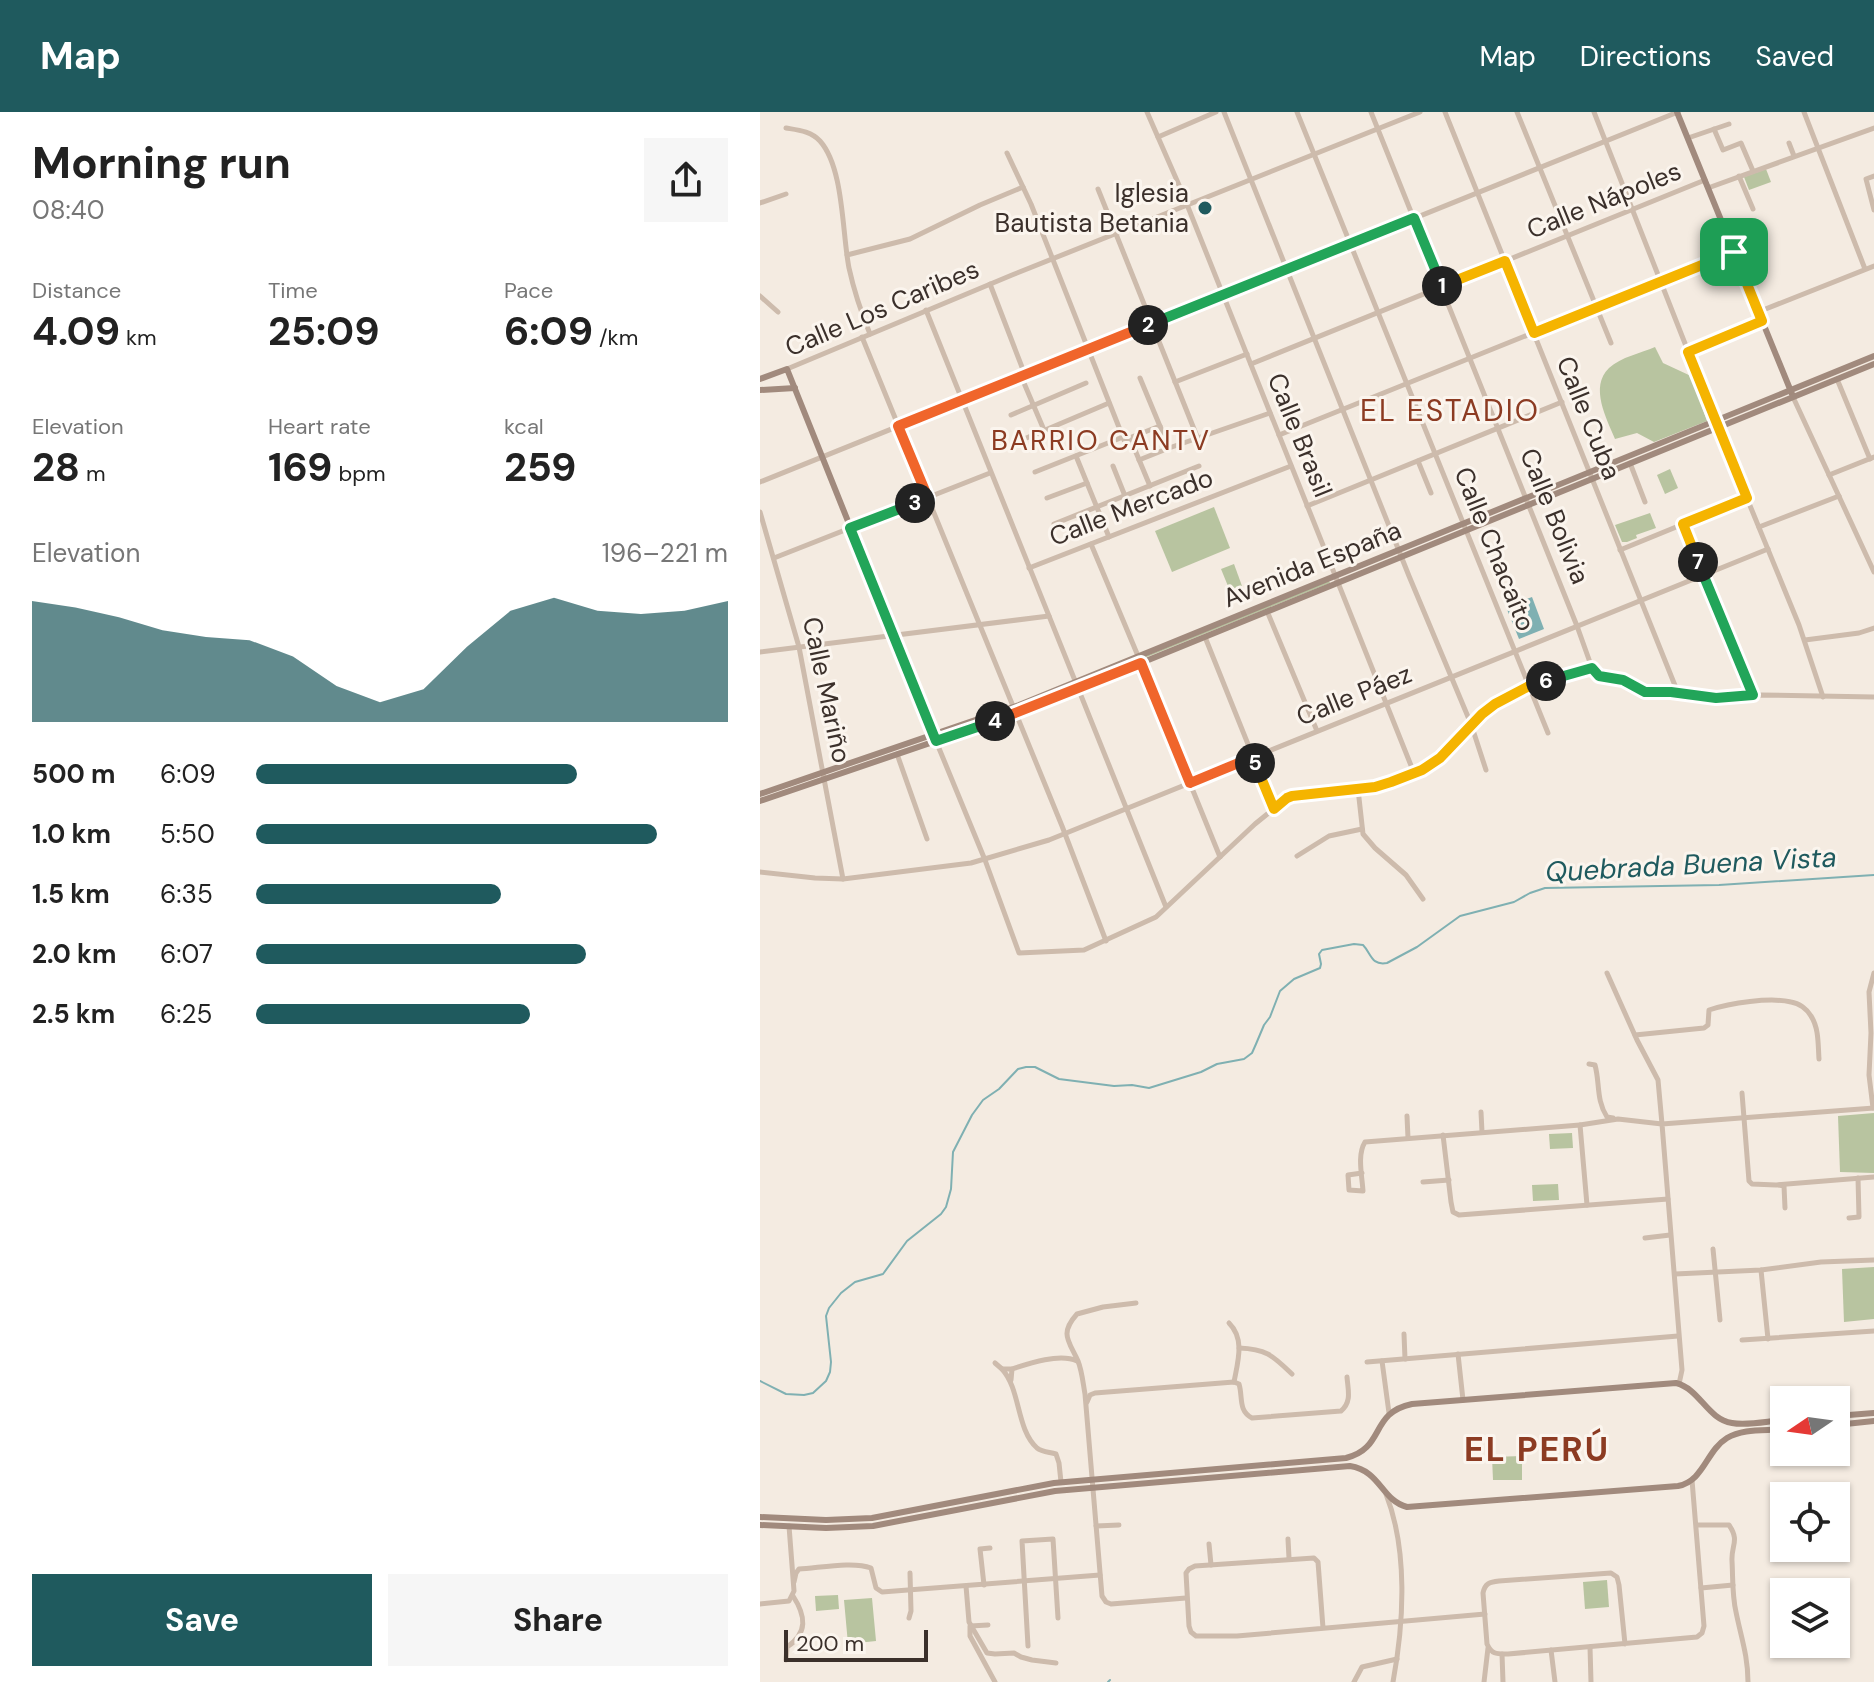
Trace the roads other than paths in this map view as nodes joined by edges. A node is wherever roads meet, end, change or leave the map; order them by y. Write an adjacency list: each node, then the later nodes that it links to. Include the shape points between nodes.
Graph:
1 (1147, 112): 17 (street, Calle Brasil)
2 (1216, 112): 17 (street)
3 (1224, 112): 29 (street)
4 (1297, 112): 23 (street, Calle Chacaíto)
5 (1371, 112): 14 (street, Calle Bolivia)
6 (1420, 112): 14 (street, Calle Los Caribes)
7 (1445, 112): 33 (street, Calle Cuba)
8 (1517, 112): 25 (street)
9 (1594, 112): 19 (street)
10 (1678, 112): 18 (street); 19 (street)
11 (1804, 112): 21 (street)
12 (1729, 124): 16 (street)
13 (786, 128): 45 (street, via 811,134 828,153)
14 (1378, 128): 23 (street, Calle Los Caribes); 40 (street, Calle Bolivia)
15 (1874, 128): 21 (street, Calle Nápoles)
16 (1714, 129): 18 (street); 26 (street, via 1723,150 1741,143)
17 (1158, 137): 36 (street, Calle Brasil)
18 (1688, 138): 30 (street)
19 (1606, 141): 25 (street); 38 (street)
20 (1789, 143): 24 (street)
21 (1819, 148): 24 (street, Calle Nápoles); 48 (street)
22 (1007, 153): 31 (street)
23 (1314, 154): 29 (street, Calle Los Caribes); 43 (street, Calle Chacaíto)
24 (1794, 156): 26 (street, Calle Nápoles)
25 (1540, 168): 33 (street); 42 (street)
26 (1753, 171): 27 (street, Calle Nápoles)
27 (1739, 176): 30 (street, Calle Nápoles); 37 (street)
28 (1874, 176): 39 (street, via 1866,179)
29 (1251, 179): 36 (street, Calle Los Caribes); 49 (street)
30 (1707, 184): 38 (street, Calle Nápoles); 44 (street)
31 (1023, 187): 45 (street, via 910,239); 46 (street)
32 (1098, 189): 41 (street)
33 (1477, 193): 40 (street); 47 (street, Calle Cuba)
34 (786, 194): 35 (street)
35 (760, 203)
36 (1187, 204): 41 (street, Calle Los Caribes); 54 (street, Calle Brasil)
37 (1753, 209)
38 (1633, 210): 42 (street, Calle Nápoles); 51 (street)
39 (1874, 210)
40 (1414, 218): 43 (street); 53 (street, Calle Bolivia)
41 (1116, 233): 46 (street, Calle Los Caribes); 62 (street)
42 (1568, 236): 47 (street, Calle Nápoles); 56 (street)
43 (1350, 244): 49 (street); 59 (street, Calle Chacaíto)
44 (1734, 252): 51 (street); 60 (street)
45 (847, 255): 64 (street)
46 (1053, 259): 52 (street, Calle Los Caribes); 68 (street)
47 (1505, 261): 53 (street, Calle Nápoles); 63 (street, Calle Cuba)
48 (1870, 267): 50 (street); 60 (street)
49 (1287, 269): 54 (street); 66 (street)
50 (1874, 274)
51 (1660, 281): 56 (street); 69 (street)
52 (990, 284): 57 (street, Calle Los Caribes); 76 (street)
53 (1441, 287): 59 (street, Calle Nápoles); 72 (street, Calle Bolivia)
54 (1223, 295): 62 (street); 70 (street, Calle Brasil)
55 (760, 296): 58 (street)
56 (1597, 307): 63 (street); 67 (street)
57 (926, 310): 64 (street, Calle Los Caribes); 86 (street)
58 (778, 312)
59 (1378, 312): 66 (street, Calle Nápoles); 82 (street, Calle Chacaíto)
60 (1758, 312): 61 (street)
61 (1762, 321): 69 (street); 85 (street)
62 (1152, 324): 68 (street); 80 (street)
63 (1534, 333): 72 (street); 87 (street, Calle Cuba)
64 (870, 334): 65 (street, Calle Los Caribes)
65 (862, 337): 75 (street, Calle Los Caribes); 94 (street)
66 (1315, 338): 73 (street, Calle Nápoles); 90 (street)
67 (1611, 343)
68 (1088, 349): 76 (street); 88 (street)
69 (1688, 352): 93 (street)
70 (1247, 354): 73 (street, Calle Brasil); 80 (street)
71 (1874, 356): 85 (street, Avenida España)
72 (1470, 358): 82 (street); 96 (street, Calle Bolivia)
73 (1251, 364): 91 (street, Calle Brasil)
74 (1874, 364): 79 (street, Avenida España)
75 (787, 369): 78 (street, Calle Los Caribes); 83 (street)
76 (1023, 376): 86 (street); 89 (street)
77 (1140, 378): 95 (street)
78 (760, 379)
79 (1837, 379): 85 (street, Avenida España); 106 (street)
80 (1175, 382): 101 (street)
81 (1086, 383): 89 (street)
82 (1407, 384): 90 (street); 103 (street, Calle Chacaíto)
83 (795, 388): 84 (street, Calle Los Caribes); 105 (street)
84 (760, 390)
85 (1792, 394): 93 (street, Avenida España); 115 (street)
86 (961, 401): 94 (street); 114 (street)
87 (1562, 402): 96 (street); 116 (street, Calle Cuba)
88 (1109, 403): 97 (street); 100 (street)
89 (1034, 405): 92 (street); 97 (street)
90 (1344, 409): 98 (street); 117 (street)
91 (1270, 413): 98 (street, Calle Brasil); 101 (street)
92 (1011, 415)
93 (1717, 424): 109 (street, Avenida España); 116 (street, Avenida España); 126 (street)
94 (898, 426): 105 (street); 124 (street)
95 (1160, 426): 100 (street); 102 (street)
96 (1498, 428): 103 (street); 127 (street, Calle Bolivia)
97 (1044, 430): 99 (street)
98 (1279, 435): 112 (street, Calle Brasil)
99 (1024, 439)
100 (1126, 439): 104 (street); 107 (street)
101 (1198, 439): 102 (street)
102 (1169, 448): 107 (street)
103 (1435, 454): 108 (street); 134 (street, Calle Chacaíto)
104 (1076, 456): 113 (street); 119 (street)
105 (822, 457): 118 (street); 136 (street)
106 (1872, 458): 115 (street)
107 (1139, 460): 120 (street)
108 (1418, 461): 117 (street); 121 (street)
109 (1630, 463): 116 (street, Avenida España); 128 (street)
110 (1113, 466): 122 (street)
111 (1199, 466): 120 (street)
112 (1291, 466): 129 (street, Calle Brasil); 137 (street, Calle Mercado)
113 (1035, 472)
114 (990, 473): 124 (street); 143 (street)
115 (1829, 475): 123 (street)
116 (1590, 476): 127 (street, Avenida España); 140 (street, Calle Cuba)
117 (1372, 479): 129 (street); 141 (street)
118 (760, 482)
119 (1087, 483): 125 (street); 130 (street)
120 (1150, 486): 122 (street)
121 (1431, 493)
122 (1125, 496): 130 (street)
123 (1839, 496): 135 (street); 144 (street)
124 (928, 498): 136 (street); 150 (street)
125 (1047, 498)
126 (1747, 498): 133 (street); 135 (street)
127 (1527, 502): 134 (street, Avenida España); 151 (street, Calle Bolivia)
128 (1645, 502)
129 (1307, 506): 146 (street, Calle Brasil)
130 (1097, 507): 132 (street); 137 (street)
131 (760, 512): 142 (street, Calle Mariño)
132 (1054, 524)
133 (1683, 524): 140 (street); 145 (street)
134 (1464, 527): 141 (street, Avenida España); 157 (street, Calle Chacaíto)
135 (1759, 527): 139 (street)
136 (850, 528): 142 (street); 153 (street)
137 (1109, 537): 138 (street, Calle Mercado)
138 (1091, 544): 143 (street, Calle Mercado); 159 (street)
139 (1768, 549): 145 (street, Calle Páez); 155 (street)
140 (1620, 550): 147 (street, Calle Cuba)
141 (1400, 553): 146 (street, Avenida España); 161 (street)
142 (774, 558): 156 (street, Calle Mariño)
143 (1029, 568): 149 (street)
144 (1874, 572)
145 (1704, 575): 147 (street, Calle Páez); 165 (street)
146 (1336, 579): 148 (street, Avenida España); 159 (street, Avenida España); 168 (street, Calle Brasil)
147 (1640, 601): 151 (street, Calle Páez); 164 (street, Calle Cuba)
148 (1267, 611): 154 (street, Avenida España); 171 (street)
149 (1049, 616): 150 (street); 162 (street)
150 (978, 624): 153 (street); 169 (street)
151 (1577, 626): 157 (street, Calle Páez); 160 (street, Calle Bolivia)
152 (1874, 628): 155 (street)
153 (893, 635): 156 (street); 173 (street)
154 (1205, 637): 159 (street, Avenida España); 175 (street)
155 (1805, 640): 166 (street)
156 (799, 647): 158 (street); 178 (street, Calle Mariño)
157 (1514, 651): 161 (street, Calle Páez); 163 (street, Calle Chacaíto)
158 (760, 652)
159 (1140, 660): 162 (street, Avenida España); 179 (street)
160 (1592, 668): 163 (street); 164 (street, via 1599,676 1623,680 1643,692)
161 (1451, 677): 168 (street, Calle Páez); 170 (street)
162 (1077, 685): 169 (street, Avenida España); 183 (street)
163 (1529, 686): 170 (street); 172 (street, Calle Chacaíto)
164 (1678, 693): 165 (street)
165 (1753, 695): 166 (street)
166 (1823, 697): 167 (street)
167 (1874, 697)
168 (1386, 703): 171 (street, Calle Páez); 177 (street, Calle Brasil)
169 (1014, 711): 173 (street, Avenida España); 186 (street)
170 (1471, 724): 176 (street); 177 (street, via 1434,763)
171 (1317, 731): 175 (street, Calle Páez)
172 (1548, 733)
173 (935, 737): 174 (street, Avenida España); 178 (street, Avenida España); 190 (street)
174 (897, 754): 178 (street, Avenida España); 187 (street)
175 (1253, 757): 179 (street, Calle Páez); 184 (street)
176 (1486, 770)
177 (1414, 773): 180 (street)
178 (824, 775): 181 (street, Avenida España); 182 (street, Avenida España); 192 (street, Calle Mariño)
179 (1190, 783): 183 (street, Calle Páez); 189 (street)
180 (1358, 789): 184 (street, via 1290,797); 185 (street)
181 (760, 794)
182 (760, 801)
183 (1127, 809): 186 (street, Calle Páez); 194 (street)
184 (1274, 809): 189 (street)
185 (1362, 829): 188 (street, via 1329,836); 193 (street)
186 (1065, 834): 190 (street, Calle Páez); 195 (street)
187 (927, 839)
188 (1297, 856)
189 (1220, 857): 194 (street)
190 (985, 860): 192 (street, Calle Páez); 195 (street, via 1019,953 1079,951)
191 (760, 872): 192 (street, Calle Páez)
192 (843, 879)
193 (1423, 899)
194 (1167, 907): 195 (street)
195 (1106, 941)
196 (1607, 973): 198 (street)
197 (1874, 973): 202 (street, via 1869,992)
198 (1635, 1035): 199 (street, via 1704,1028 1709,1010 1720,1007 1790,1001 1813,1018); 207 (street, via 1658,1080)
199 (1819, 1059)
200 (1589, 1064): 205 (street, via 1595,1065 1603,1111)
201 (1742, 1093): 206 (street)
202 (1874, 1108): 206 (street)
203 (1481, 1112): 209 (street)
204 (1407, 1116): 211 (street)
205 (1618, 1119): 207 (street); 208 (street)
206 (1744, 1119): 207 (street); 217 (street, via 1749,1181)
207 (1662, 1124): 218 (street)
208 (1580, 1125): 209 (street); 219 (street)
209 (1482, 1132): 210 (street)
210 (1443, 1135): 211 (street); 215 (street)
211 (1408, 1138): 212 (street, via 1365,1142)
212 (1362, 1173)
213 (1874, 1177): 214 (street)
214 (1858, 1178): 217 (street); 221 (street, via 1859,1217)
215 (1449, 1180): 216 (street); 219 (street, via 1453,1212 1459,1215)
216 (1423, 1182)
217 (1776, 1185): 220 (street, via 1784,1186)
218 (1668, 1199): 219 (street); 222 (street)
219 (1587, 1205)
220 (1785, 1208)
221 (1849, 1218)
222 (1670, 1235): 223 (street); 228 (street)
223 (1645, 1238)
224 (1713, 1249): 227 (street)
225 (1874, 1260): 226 (street)
226 (1761, 1270): 227 (street); 235 (street)
227 (1715, 1273): 228 (street); 230 (street)
228 (1675, 1274): 234 (street)
229 (1136, 1303): 241 (street, via 1077,1314 1066,1335)
230 (1720, 1320)
231 (1229, 1323): 237 (street)
232 (1874, 1331): 235 (street)
233 (1404, 1334): 239 (street)
234 (1678, 1336): 238 (street); 250 (street)
235 (1768, 1339): 236 (street)
236 (1742, 1340)
237 (1239, 1348): 246 (street, via 1272,1354); 249 (street)
238 (1458, 1354): 239 (street); 251 (street)
239 (1405, 1359): 240 (street)
240 (1382, 1361): 242 (street); 253 (street)
241 (1078, 1362): 245 (street, via 1065,1357); 252 (street)
242 (1367, 1362)
243 (995, 1363): 244 (street)
244 (1002, 1369): 245 (street); 248 (street)
245 (1012, 1369): 248 (street)
246 (1292, 1374)
247 (1347, 1377): 249 (street, via 1349,1400 1341,1411 1252,1418 1242,1410 1239,1384)
248 (1011, 1380): 261 (street, via 1026,1431 1040,1450 1056,1454)
249 (1234, 1382): 252 (street, via 1095,1393)
250 (1679, 1384): 251 (street); 256 (street, via 1730,1423)
251 (1463, 1400): 253 (street, via 1408,1404)
252 (1086, 1406): 262 (street)
253 (1389, 1413): 262 (street, via 1372,1442 1349,1457)
254 (1874, 1413): 255 (street)
255 (1850, 1415)
256 (1770, 1421)
257 (1874, 1421): 258 (street)
258 (1850, 1424)
259 (1770, 1430): 260 (street, via 1729,1437)
260 (1692, 1480): 263 (street, via 1678,1486 1411,1508 1396,1503); 267 (street)
261 (1061, 1482): 262 (street); 264 (street, via 872,1518)
262 (1092, 1484): 263 (street, via 1350,1466 1369,1473); 268 (street, via 873,1526); 269 (street)
263 (1384, 1490): 293 (street, via 1396,1526)
264 (760, 1517)
265 (760, 1525): 268 (street)
266 (1119, 1525): 269 (street)
267 (1697, 1525): 283 (street, via 1729,1525 1733,1530); 285 (street)
268 (789, 1526): 274 (street)
269 (1096, 1526): 278 (street)
270 (1288, 1539): 273 (street)
271 (1209, 1544): 275 (street)
272 (990, 1548): 282 (street, via 980,1549)
273 (1289, 1558): 275 (street); 296 (street, via 1318,1562)
274 (793, 1564): 276 (street); 281 (street)
275 (1211, 1565): 288 (street, via 1189,1569)
276 (799, 1569): 281 (street); 286 (street, via 866,1565 882,1592)
277 (910, 1573): 286 (street)
278 (1100, 1575): 279 (street); 288 (street, via 1102,1596 1111,1604)
279 (1056, 1579): 280 (street); 280 (street, via 1053,1539 1037,1540 1022,1541); 292 (street)
280 (1025, 1581): 282 (street); 298 (street)
281 (794, 1582): 287 (street)
282 (984, 1585): 284 (street)
283 (1733, 1585): 285 (street); 313 (street)
284 (966, 1586): 286 (street); 295 (street)
285 (1701, 1588): 297 (street, via 1704,1626 1697,1637)
286 (912, 1591): 291 (street)
287 (793, 1596): 289 (street); 304 (street, via 803,1628 801,1637 785,1646)
288 (1186, 1598): 296 (street, via 1196,1636)
289 (760, 1604)
290 (1485, 1614): 293 (street); 297 (street, via 1483,1593 1490,1582 1611,1573 1619,1585); 299 (street)
291 (909, 1618)
292 (1058, 1618)
293 (1401, 1621): 296 (street); 303 (street)
294 (988, 1625): 295 (street)
295 (970, 1626): 305 (street, via 987,1653); 306 (street, via 970,1636)
296 (1323, 1628)
297 (1625, 1644): 300 (street)
298 (1028, 1646)
299 (1488, 1647): 302 (street); 309 (street)
300 (1590, 1647): 301 (street); 312 (street)
301 (1551, 1650): 302 (street); 311 (street)
302 (1502, 1654): 310 (street)
303 (1397, 1659): 307 (street, via 1362,1667); 308 (street)
304 (786, 1660)
305 (1056, 1663)
306 (995, 1682)
307 (1354, 1682)
308 (1393, 1682)
309 (1484, 1682)
310 (1503, 1682)
311 (1555, 1682)
312 (1591, 1682)
313 (1748, 1682)

